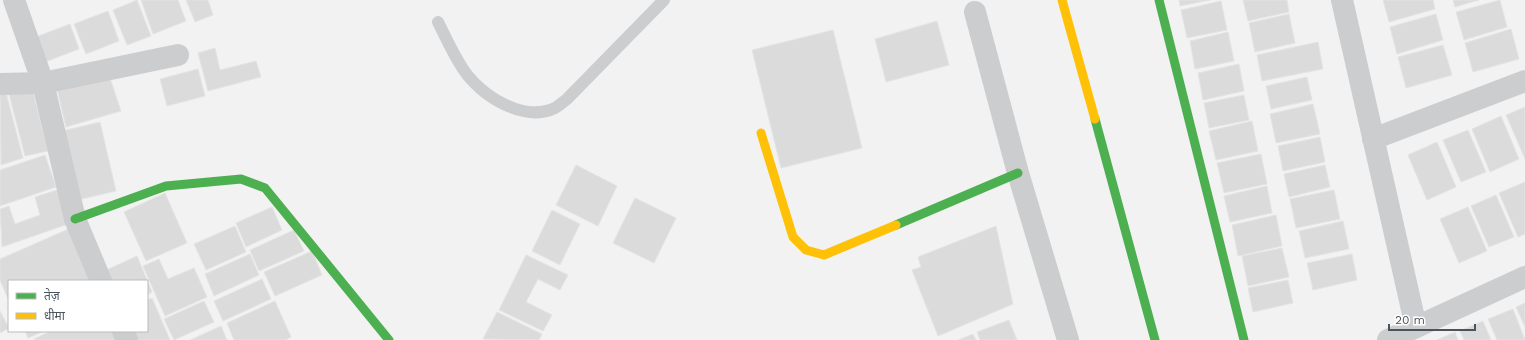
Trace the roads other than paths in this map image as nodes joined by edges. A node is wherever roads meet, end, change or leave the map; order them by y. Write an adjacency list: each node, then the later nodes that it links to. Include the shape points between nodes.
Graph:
1 (14, 0): 10 (street)
2 (664, 0): 7 (lane, via 567,99 555,108 541,112 519,110 501,104 482,91 463,70)
3 (1062, 0): 21 (street)
4 (1159, 0): 22 (street)
5 (1342, 0): 13 (street)
6 (975, 12): 14 (street)
7 (438, 22)
8 (178, 55): 10 (street)
9 (1525, 81): 13 (street)
10 (43, 83): 11 (street); 15 (street)
11 (0, 84)
12 (761, 133): 14 (street, via 793,237 799,246 811,253 824,255)
13 (1373, 139): 18 (street)
14 (1018, 173): 20 (street)
15 (75, 220): 17 (street); 19 (street, via 166,186 241,179 265,188)
16 (1525, 277): 18 (street)
17 (101, 280)
18 (1416, 327): 23 (street)
19 (389, 340)
20 (1068, 340)
21 (1156, 340)
22 (1244, 340)
23 (1388, 340)

